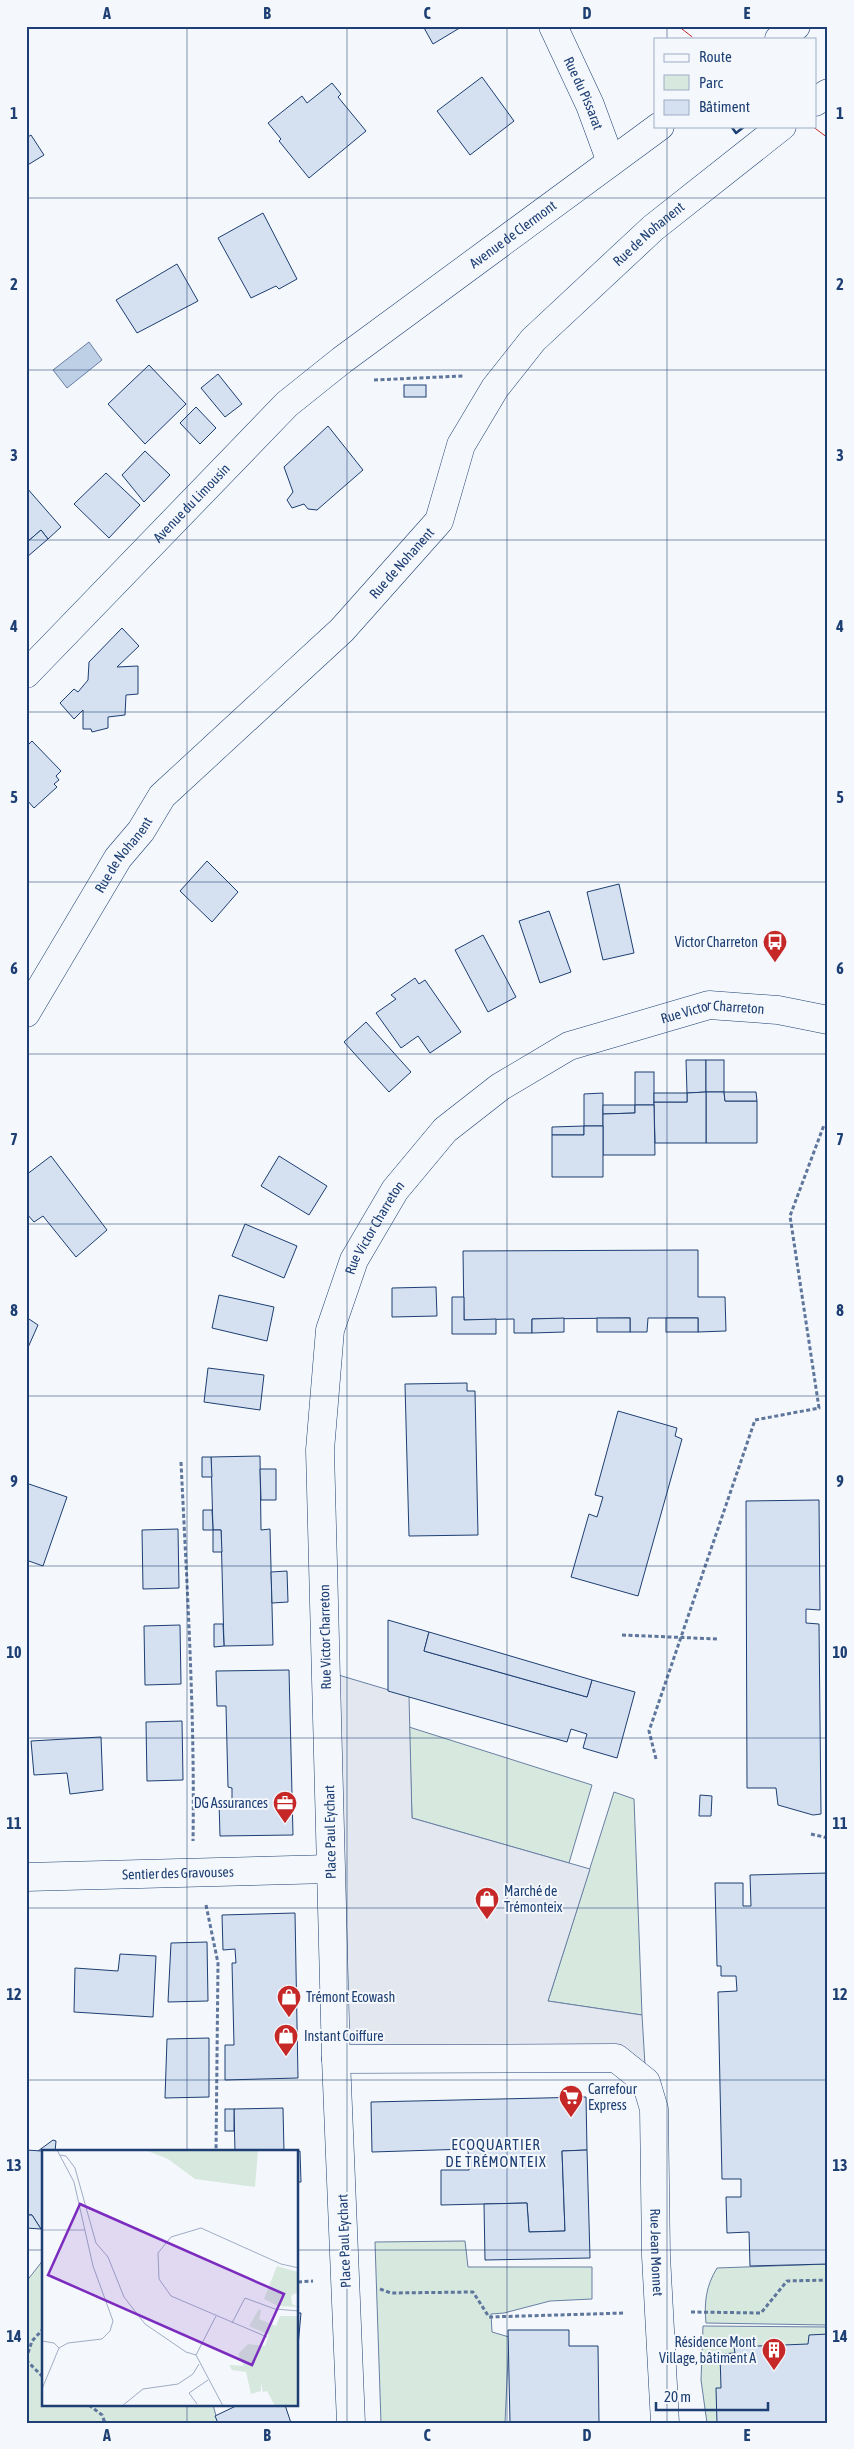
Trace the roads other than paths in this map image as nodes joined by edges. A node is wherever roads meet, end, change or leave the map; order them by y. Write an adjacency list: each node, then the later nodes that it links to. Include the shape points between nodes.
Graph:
1 (553, 26): 8 (street, Rue du Pissarat)
2 (796, 26): 3 (street)
3 (780, 38)
4 (828, 94): 5 (street)
5 (816, 101)
6 (657, 128): 8 (street, Avenue de Clermont)
7 (779, 128): 11 (street, Rue de Nohanent, via 653,228 533,340 499,382 461,445 439,521 342,630 162,796 141,831 118,858)
8 (611, 162): 9 (street, Avenue de Clermont)
9 (365, 343): 10 (street, Avenue du Limousin, via 287,404)
10 (26, 674)
11 (26, 1013)
12 (828, 1020): 13 (street, Rue Victor Charreton, via 778,1010 709,1005 569,1046 500,1087 445,1130 395,1190 354,1260 330,1330 320,1450)
13 (328, 1754): 14 (street, Place Paul Eychart)
14 (330, 1869): 15 (street, Sentier des Gravouses); 16 (street, Place Paul Eychart)
15 (26, 1877)
16 (336, 2059): 17 (street, Place Paul Eychart); 18 (street, Rue Jean Monnet, via 616,2058 646,2082 654,2109)
17 (351, 2423)
18 (665, 2423)

